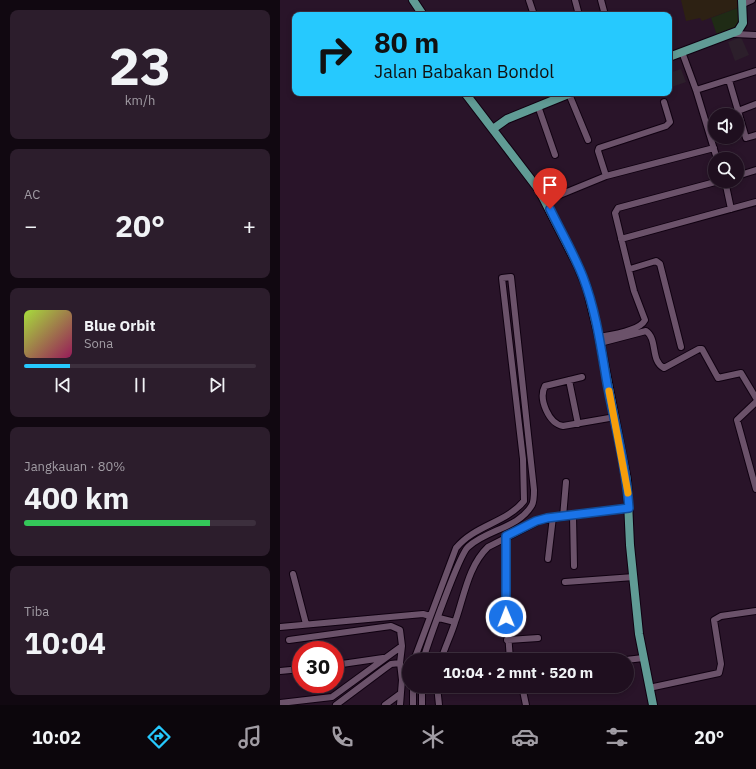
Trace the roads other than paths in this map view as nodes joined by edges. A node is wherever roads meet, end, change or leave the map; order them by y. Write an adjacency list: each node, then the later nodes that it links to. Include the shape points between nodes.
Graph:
1 (413, 0): 8 (main road)
2 (529, 0): 9 (street)
3 (575, 0): 10 (street)
4 (609, 0): 6 (street)
5 (752, 0): 7 (street)
6 (602, 1): 11 (street)
7 (742, 2): 12 (main road, via 742,28)
8 (421, 12)
9 (533, 12)
10 (578, 12)
11 (604, 12)
12 (735, 34): 13 (street); 14 (main road)
13 (756, 35)
14 (682, 52): 15 (main road); 18 (street)
15 (672, 56)
16 (756, 71): 17 (street)
17 (729, 80): 18 (street); 25 (street)
18 (696, 90): 31 (street)
19 (467, 96): 27 (main road)
20 (561, 96): 24 (main road)
21 (567, 96): 30 (street)
22 (664, 102): 36 (street, via 670,122 666,126 600,148 598,151)
23 (756, 104): 26 (street)
24 (538, 106): 27 (main road, via 507,119); 33 (street)
25 (737, 108)
26 (744, 109)
27 (493, 129): 39 (main road, via 528,174)
28 (744, 131): 29 (street, via 746,138)
29 (756, 135)
30 (588, 140)
31 (714, 148): 32 (street); 36 (street)
32 (715, 152)
33 (555, 155)
34 (756, 170): 35 (street)
35 (744, 174)
36 (606, 176): 39 (street)
37 (708, 184): 42 (street, via 618,208 615,213)
38 (726, 188): 41 (street)
39 (545, 201): 44 (main road, via 583,277)
40 (756, 202): 41 (street)
41 (731, 209): 42 (street)
42 (621, 240): 43 (street)
43 (630, 269): 44 (street, via 644,323); 45 (street, via 656,261 660,264)
44 (600, 340): 48 (street, via 646,331 651,336 658,364 664,368 702,349 718,378 741,373); 50 (main road)
45 (681, 347)
46 (582, 377): 47 (street)
47 (569, 380): 51 (street); 51 (street, via 545,386 545,410 558,425)
48 (756, 398)
49 (756, 402): 55 (street, via 737,420)
50 (615, 417): 51 (street); 56 (main road, via 627,480)
51 (578, 424)
52 (523, 459): 53 (street); 53 (street, via 502,278 511,277); 67 (street, via 524,501 505,518 474,532 459,544)
53 (531, 459): 68 (street, via 534,490 532,504 523,516 479,539 464,552)
54 (566, 482): 59 (street)
55 (756, 489)
56 (629, 508): 57 (street); 64 (main road)
57 (573, 516): 59 (street); 62 (street)
58 (553, 517): 59 (street); 60 (street, via 536,521); 61 (street)
59 (563, 517)
60 (506, 536): 69 (street, via 488,547 476,562); 74 (street)
61 (548, 559)
62 (574, 566)
63 (294, 574): 70 (street)
64 (634, 577): 65 (street); 81 (main road)
65 (565, 582)
66 (756, 611): 87 (street, via 721,616 714,620 721,664 719,673)
67 (430, 616): 70 (street, via 423,614); 76 (street)
68 (439, 618): 69 (street); 77 (street)
69 (455, 622): 78 (street)
70 (306, 624): 71 (street)
71 (280, 627)
72 (538, 638): 74 (street)
73 (289, 640): 75 (street, via 391,626 400,630)
74 (507, 640): 79 (street)
75 (402, 646): 80 (street); 84 (street)
76 (417, 653)
77 (426, 653)
78 (444, 653)
79 (509, 653)
80 (385, 658): 83 (street); 93 (street)
81 (643, 658): 82 (street); 87 (main road)
82 (634, 659)
83 (344, 663)
84 (400, 663): 92 (street); 95 (street, via 390,664)
85 (292, 670): 86 (street)
86 (280, 672)
87 (649, 688): 102 (main road)
88 (413, 693): 98 (street)
89 (422, 693): 99 (street)
90 (438, 693): 100 (street)
91 (524, 693): 101 (street)
92 (400, 694): 96 (street); 97 (street)
93 (332, 697): 94 (street); 95 (street)
94 (280, 703)
95 (336, 704)
96 (385, 705)
97 (400, 705)
98 (413, 705)
99 (422, 705)
100 (439, 705)
101 (526, 705)
102 (653, 705)

